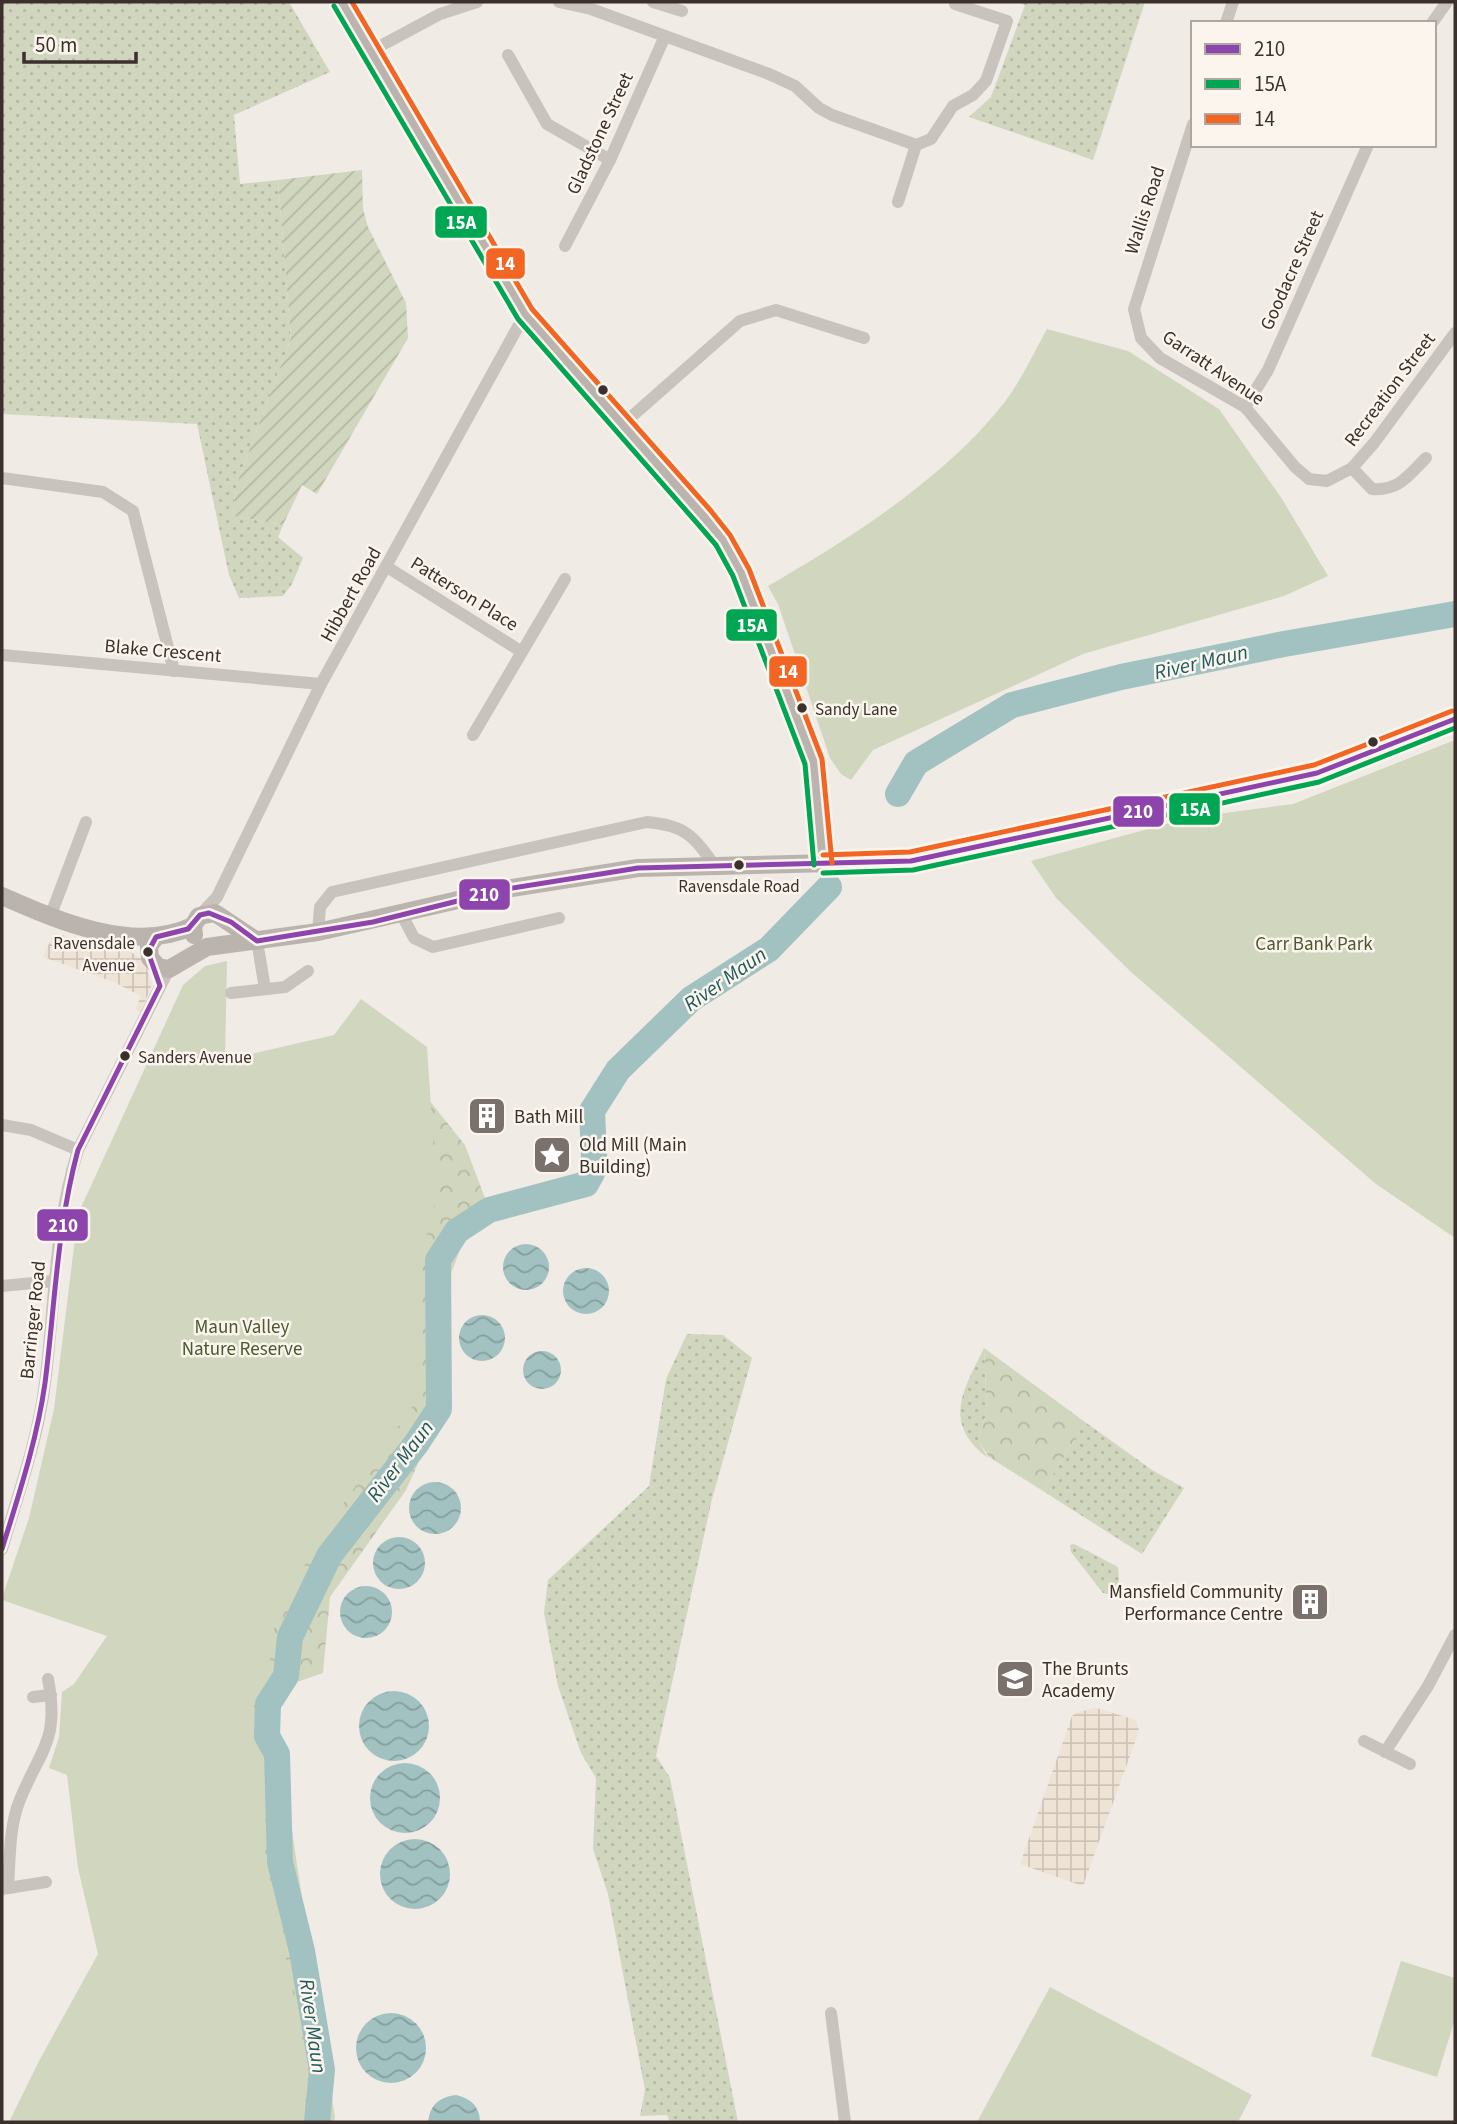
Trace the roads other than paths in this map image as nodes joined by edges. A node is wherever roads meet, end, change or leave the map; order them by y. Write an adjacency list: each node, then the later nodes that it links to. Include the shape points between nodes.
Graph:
1 (342, 2): 13 (main road)
2 (477, 2): 13 (street, via 440,14)
3 (559, 2): 8 (street)
4 (653, 2): 9 (street)
5 (1233, 2): 10 (street)
6 (1447, 2): 11 (street)
7 (954, 4): 16 (street, via 1007,20 986,81 953,106 931,139)
8 (592, 6): 12 (street)
9 (682, 11)
10 (1227, 21)
11 (1433, 21)
12 (665, 36): 16 (street, via 795,86 832,116); 18 (street, Gladstone Street)
13 (370, 51): 22 (main road)
14 (508, 55): 18 (street, via 547,124)
15 (1191, 130): 21 (street, Wallis Road)
16 (916, 145): 19 (street)
17 (1367, 147): 25 (street, Goodacre Street, via 1268,370)
18 (610, 160): 20 (street, Gladstone Street)
19 (898, 202)
20 (565, 246)
21 (1135, 309): 25 (street, Garratt Avenue, via 1141,338 1160,358)
22 (525, 314): 26 (main road); 30 (street, Hibbert Road)
23 (1455, 333): 28 (street, Recreation Street)
24 (864, 338): 26 (street, via 776,310 758,313 740,321)
25 (1245, 407): 28 (street, Garratt Avenue, via 1294,467 1309,478 1327,481)
26 (622, 425): 39 (main road, via 723,540 741,572 814,762)
27 (1426, 458): 28 (street, via 1398,487 1385,490 1372,489)
28 (1352, 468)
29 (2, 478): 34 (street, via 103,492 133,511)
30 (387, 567): 32 (street, Patterson Place); 35 (street, Hibbert Road)
31 (565, 579): 32 (street, Patterson Place)
32 (522, 652): 37 (street, Patterson Place)
33 (2, 655): 34 (street, Blake Crescent)
34 (174, 671): 35 (street, Blake Crescent)
35 (321, 684): 42 (street, Hibbert Road)
36 (1455, 719): 39 (main road, via 1317,773 911,860)
37 (473, 735)
38 (86, 822): 44 (street)
39 (823, 864): 40 (main road)
40 (714, 865): 43 (main road, via 638,867 506,889); 47 (street, via 698,840 673,824 647,822 332,892 320,906)
41 (2, 896): 44 (main road)
42 (221, 910): 46 (main road); 48 (main road); 49 (main road, via 228,930)
43 (402, 915): 45 (street, via 414,938 433,947); 47 (main road)
44 (50, 917): 50 (main road)
45 (559, 918)
46 (196, 921): 49 (main road, via 195,937); 50 (main road)
47 (318, 932): 48 (main road)
48 (257, 941): 49 (main road); 52 (street)
49 (213, 946): 50 (main road)
50 (163, 953): 55 (street, Barringer Road, via 160,986)
51 (308, 971): 52 (street, via 285,987)
52 (265, 989): 53 (street)
53 (231, 993)
54 (2, 1125): 55 (street, via 31,1130)
55 (78, 1150): 56 (street, Barringer Road, via 62,1215)
56 (54, 1281): 57 (street); 58 (street, Barringer Road, via 45,1385)
57 (2, 1286)
58 (2, 1549)
59 (1455, 1635): 64 (street)
60 (48, 1679): 61 (street)
61 (51, 1695): 62 (street); 67 (street, via 54,1718 42,1759 19,1803)
62 (33, 1697)
63 (1364, 1741): 64 (street)
64 (1385, 1752): 65 (street)
65 (1410, 1764)
66 (46, 1882): 67 (street)
67 (5, 1888)
68 (831, 2012): 69 (street)
69 (845, 2122)

